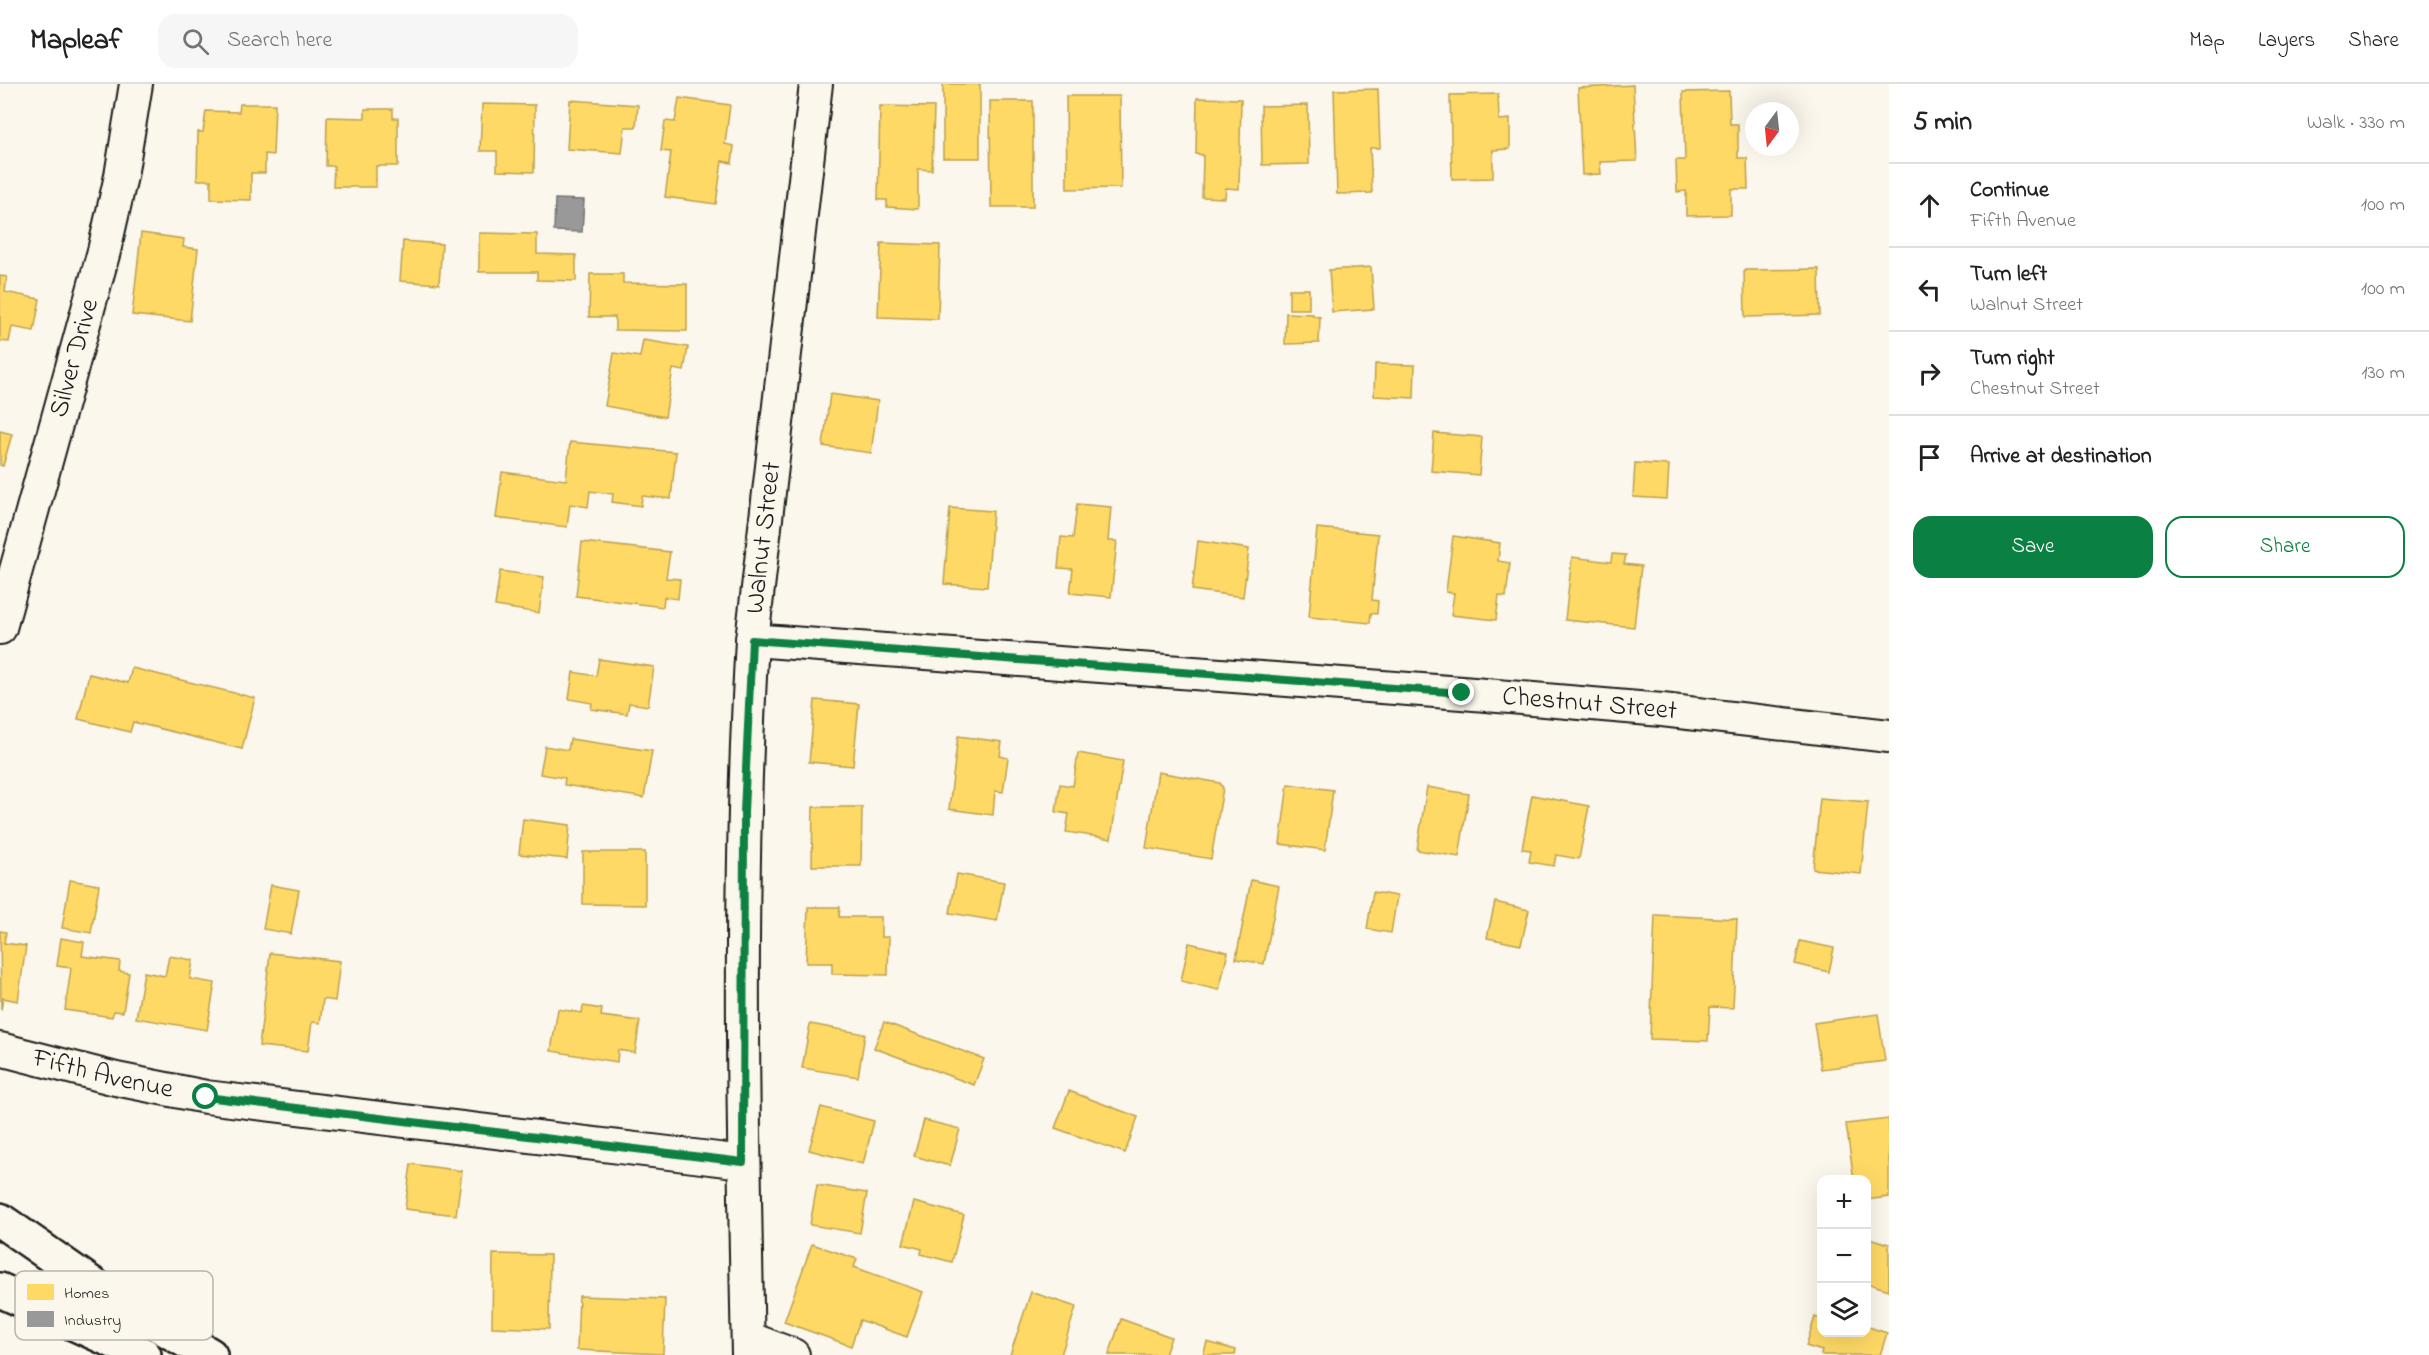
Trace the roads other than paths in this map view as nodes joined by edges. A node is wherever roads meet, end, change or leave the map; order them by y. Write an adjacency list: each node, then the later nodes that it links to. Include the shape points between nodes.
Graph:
1 (136, 84): 3 (street, Silver Drive, via 104,251)
2 (816, 84): 4 (street, Walnut Street)
3 (0, 628)
4 (752, 640): 5 (street, Chestnut Street, via 1462,693 1662,710); 7 (street, Walnut Street, via 744,812)
5 (1889, 736)
6 (0, 1049): 7 (street, Fifth Avenue, via 206,1097)
7 (743, 1162): 14 (street, Walnut Street)
8 (0, 1220): 9 (highway)
9 (73, 1271)
10 (0, 1290): 11 (highway)
11 (15, 1297)
12 (111, 1340): 15 (highway)
13 (184, 1340): 16 (highway)
14 (748, 1346): 17 (street)
15 (144, 1355)
16 (210, 1355)
17 (793, 1355)

